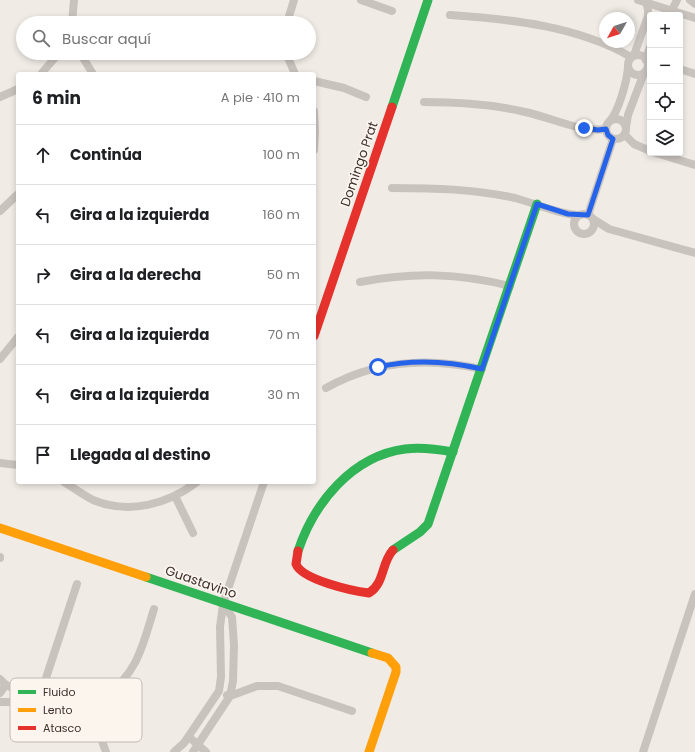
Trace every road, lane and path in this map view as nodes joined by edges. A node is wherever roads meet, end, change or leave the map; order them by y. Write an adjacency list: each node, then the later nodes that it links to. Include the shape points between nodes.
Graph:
1 (74, 0): 14 (street)
2 (294, 0): 15 (street)
3 (362, 0): 9 (street)
4 (428, 0): 53 (street, Domingo Prat)
5 (677, 0): 12 (street)
6 (690, 0): 8 (street)
7 (643, 1): 10 (street); 11 (street)
8 (695, 4)
9 (392, 11)
10 (648, 12)
11 (664, 12)
12 (667, 12)
13 (450, 15): 19 (street, via 494,18 560,31 605,44)
14 (73, 16)
15 (289, 16)
16 (683, 16): 17 (street)
17 (695, 18)
18 (647, 21): 19 (street)
19 (632, 56): 23 (street, via 640,55); 24 (street, via 628,61)
20 (53, 60): 26 (street)
21 (84, 60): 27 (street)
22 (289, 60): 28 (street)
23 (647, 66): 24 (street, via 636,75 630,72); 36 (street, via 628,115)
24 (628, 67): 35 (street, via 614,115)
25 (683, 70): 29 (street)
26 (44, 72)
27 (92, 72)
28 (294, 72)
29 (695, 74)
30 (316, 83): 33 (street)
31 (16, 90): 32 (street)
32 (0, 97)
33 (366, 97)
34 (424, 102): 35 (street, via 492,106 589,130)
35 (608, 125): 36 (street, via 618,119 624,122); 37 (street, via 608,135)
36 (626, 131): 37 (street, via 620,139); 38 (street, via 634,144)
37 (613, 139): 46 (street)
38 (647, 150)
39 (666, 156): 40 (street)
40 (695, 165)
41 (392, 188): 43 (street, via 467,190)
42 (16, 196): 44 (street)
43 (537, 204): 45 (street); 52 (street)
44 (0, 211)
45 (559, 211): 46 (street); 48 (street)
46 (587, 216): 47 (street); 48 (street, via 574,221); 49 (street, via 594,225)
47 (609, 229): 49 (street); 50 (street)
48 (575, 230): 49 (street, via 582,234)
49 (590, 232)
50 (695, 253)
51 (360, 282): 52 (street, via 396,275 430,274)
52 (510, 286): 56 (street)
53 (316, 330)
54 (16, 339): 55 (street)
55 (0, 359)
56 (482, 369): 57 (street, via 431,361 399,363 357,372); 58 (street)
57 (326, 388)
58 (453, 452): 58 (street, via 424,447 402,450 378,457 345,476 327,494 311,518 296,560 299,570 308,576 360,592 372,592 377,587 392,550 420,533 428,524)
59 (0, 463): 60 (street)
60 (16, 465)
61 (67, 484): 64 (street, via 93,499 122,507 154,504)
62 (195, 484): 64 (street)
63 (263, 484): 69 (street)
64 (175, 496): 66 (street)
65 (0, 528): 69 (street, Guastavino)
66 (193, 533)
67 (77, 584): 73 (street)
68 (695, 594): 88 (street)
69 (223, 604): 71 (street); 72 (street, via 232,617); 87 (street, Guastavino, via 382,655 393,662 396,672)
70 (154, 608): 74 (street, via 140,652)
71 (220, 627): 72 (street); 76 (street, via 221,677)
72 (233, 628): 78 (street, via 234,672)
73 (49, 678)
74 (127, 678)
75 (3, 683): 77 (street)
76 (218, 690): 78 (street); 80 (street)
77 (0, 693)
78 (230, 696): 79 (street, via 257,686 278,686); 82 (street)
79 (352, 711)
80 (189, 737): 82 (street); 84 (street)
81 (102, 742): 83 (street)
82 (198, 745): 85 (street); 86 (street)
83 (106, 752)
84 (174, 752)
85 (193, 752)
86 (206, 752)
87 (369, 752)
88 (643, 752)

